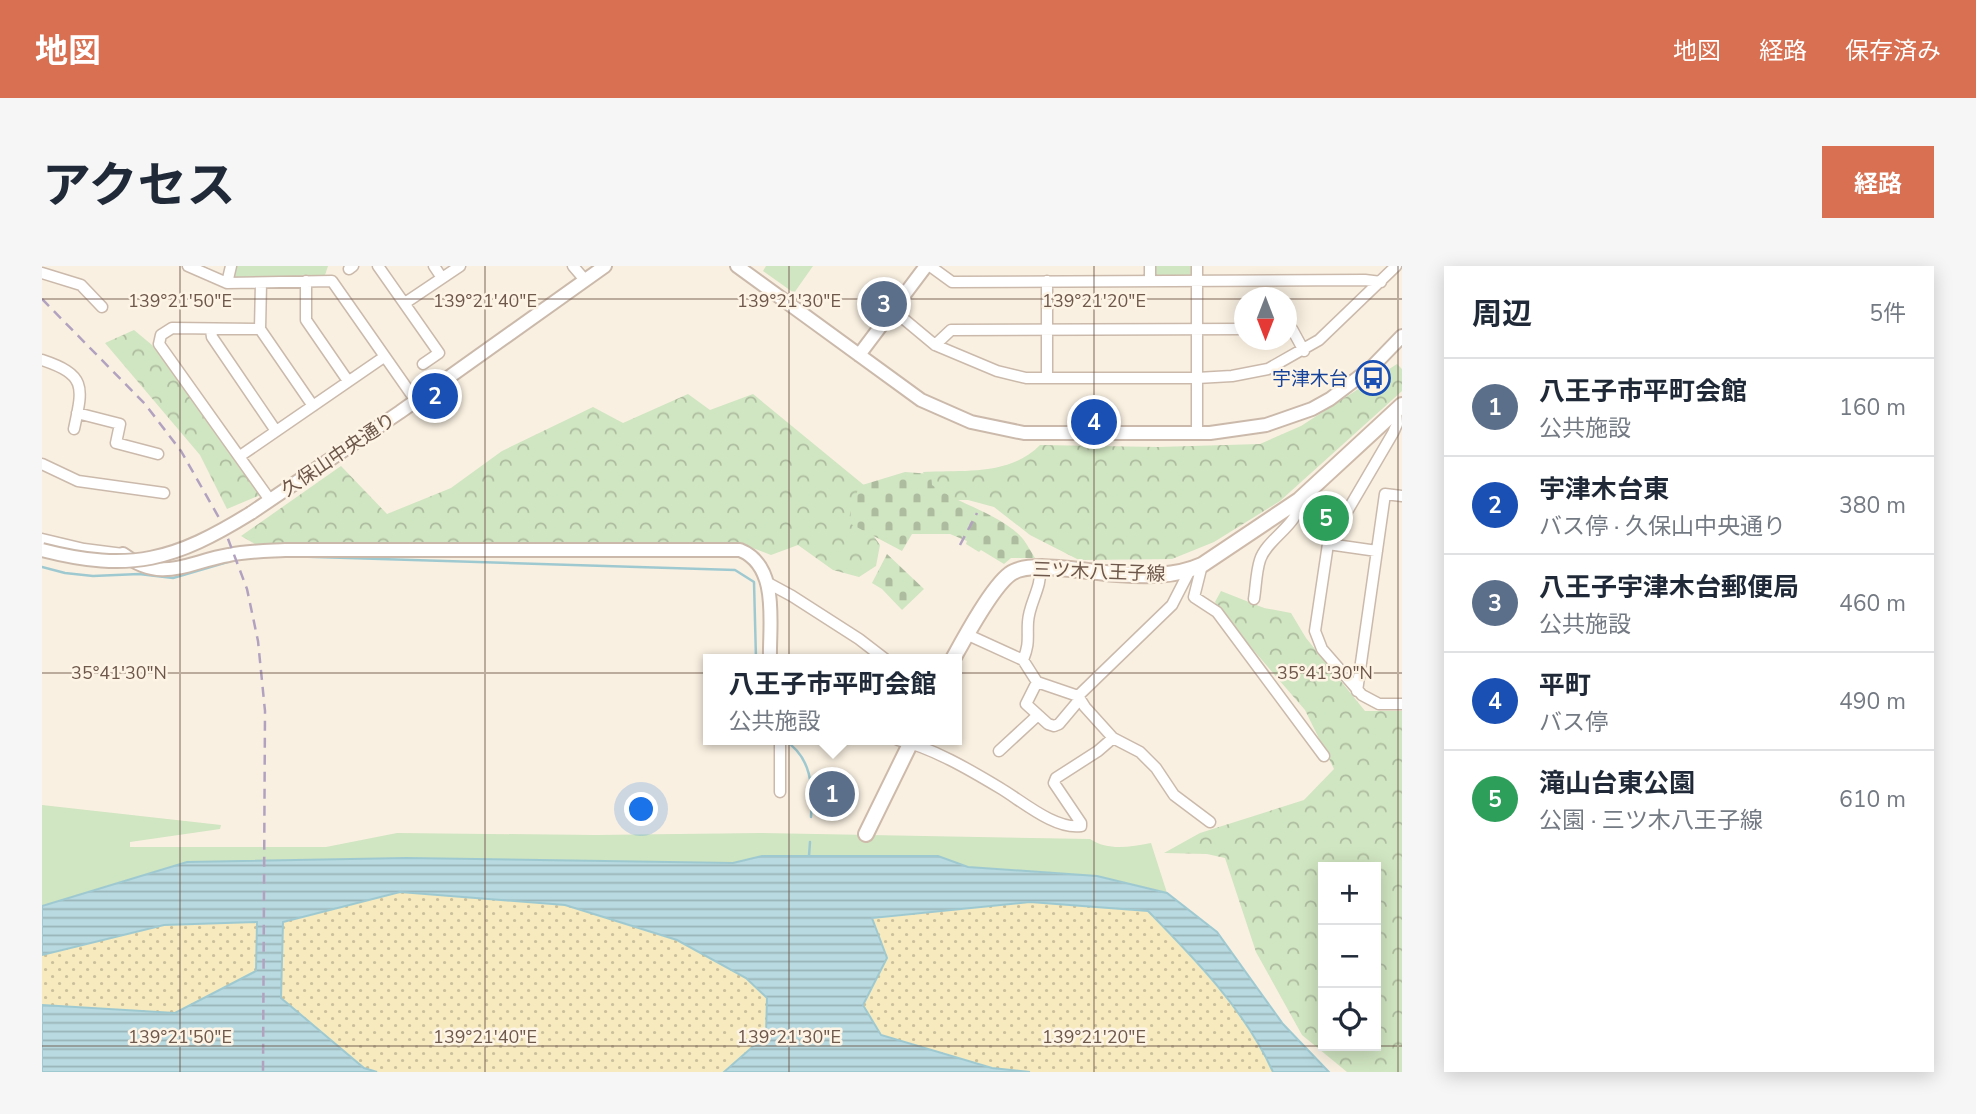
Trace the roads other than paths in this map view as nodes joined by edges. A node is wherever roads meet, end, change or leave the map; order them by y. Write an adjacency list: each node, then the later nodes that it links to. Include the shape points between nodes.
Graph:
1 (188, 266): 21 (street)
2 (231, 266): 21 (street)
3 (378, 266): 23 (street)
4 (434, 266): 14 (street)
5 (460, 266): 14 (street)
6 (573, 266): 15 (street)
7 (605, 266): 15 (street, 久保山中央通り)
8 (737, 266): 35 (street)
9 (928, 266): 18 (street, via 952,282); 25 (street)
10 (1150, 266): 19 (street)
11 (1197, 266): 16 (street)
12 (1396, 266): 20 (street)
13 (42, 273): 24 (street, via 81,285)
14 (442, 278): 23 (street)
15 (585, 280): 42 (street, 久保山中央通り)
16 (1197, 280): 19 (street); 20 (street); 28 (street)
17 (306, 281): 22 (street); 36 (street, via 332,281); 41 (street, via 306,320)
18 (1047, 281): 19 (street); 27 (street)
19 (1150, 281)
20 (1381, 282): 34 (street)
21 (227, 283): 22 (street)
22 (261, 283): 26 (street)
23 (405, 303): 38 (street, via 439,353)
24 (102, 307)
25 (892, 310): 33 (street); 35 (street)
26 (260, 329): 30 (street); 43 (street)
27 (1047, 329): 28 (street); 33 (street, via 951,330); 39 (street)
28 (1197, 329): 29 (street); 40 (street)
29 (1234, 329)
30 (211, 330): 47 (street); 50 (street, via 172,328 161,335 159,344)
31 (1402, 336): 48 (street, via 1356,380 1312,409 1266,425)
32 (1297, 339): 34 (street)
33 (935, 345): 39 (street, via 997,371)
34 (1304, 351): 40 (street, via 1268,369)
35 (859, 355): 48 (street, via 921,400 988,427 1038,433)
36 (384, 357): 41 (street); 42 (street)
37 (43, 364): 45 (street, via 72,372 78,383)
38 (423, 364)
39 (1047, 377): 40 (street)
40 (1197, 378): 48 (street)
41 (348, 382): 43 (street)
42 (416, 401): 54 (street, 久保山中央通り)
43 (313, 405): 47 (street)
44 (1399, 408): 55 (main road, 三ツ木八王子線); 57 (street, via 1393,433)
45 (77, 413): 46 (street); 49 (street, via 120,424 116,443)
46 (74, 429)
47 (276, 431): 50 (street)
48 (1197, 433)
49 (158, 454)
50 (240, 456): 54 (street)
51 (42, 464): 52 (street, via 78,481)
52 (164, 493)
53 (1402, 496): 59 (street, via 1385,494)
54 (270, 500): 58 (street, 久保山中央通り, bridge, via 199,544 162,556 96,561)
55 (1299, 500): 62 (main road, 三ツ木八王子線); 64 (street, via 1298,513 1259,561)
56 (42, 539): 60 (street)
57 (1328, 544): 59 (street); 71 (street, via 1316,636)
58 (42, 550)
59 (1377, 551): 71 (street)
60 (124, 554): 63 (street, via 137,564 166,571 230,555 285,550 734,549 754,558)
61 (1040, 568): 62 (main road, 三ツ木八王子線, via 1165,575); 65 (main road, 三ツ木八王子線, via 1007,576); 69 (street)
62 (1196, 568): 72 (street, via 1172,605); 80 (street, via 1194,597 1217,612)
63 (768, 583): 66 (street); 67 (street)
64 (1254, 599)
65 (966, 634): 68 (main road, 三ツ木八王子線); 69 (street)
66 (770, 654)
67 (878, 654)
68 (956, 654)
69 (1023, 660): 70 (street)
70 (1037, 682): 72 (street); 74 (street, via 1026,704)
71 (1357, 691): 73 (street, via 1379,704)
72 (1079, 697): 74 (street, via 1054,726); 75 (street)
73 (1402, 704)
74 (1038, 715): 79 (street)
75 (1113, 737): 78 (street, via 1056,778 1054,783 1081,823 1076,827 1056,823); 82 (street, via 1140,752 1174,795)
76 (780, 745): 81 (street)
77 (905, 745): 83 (main road)
78 (915, 745)
79 (999, 751)
80 (1324, 756)
81 (781, 792)
82 (1210, 822)
83 (866, 834)

